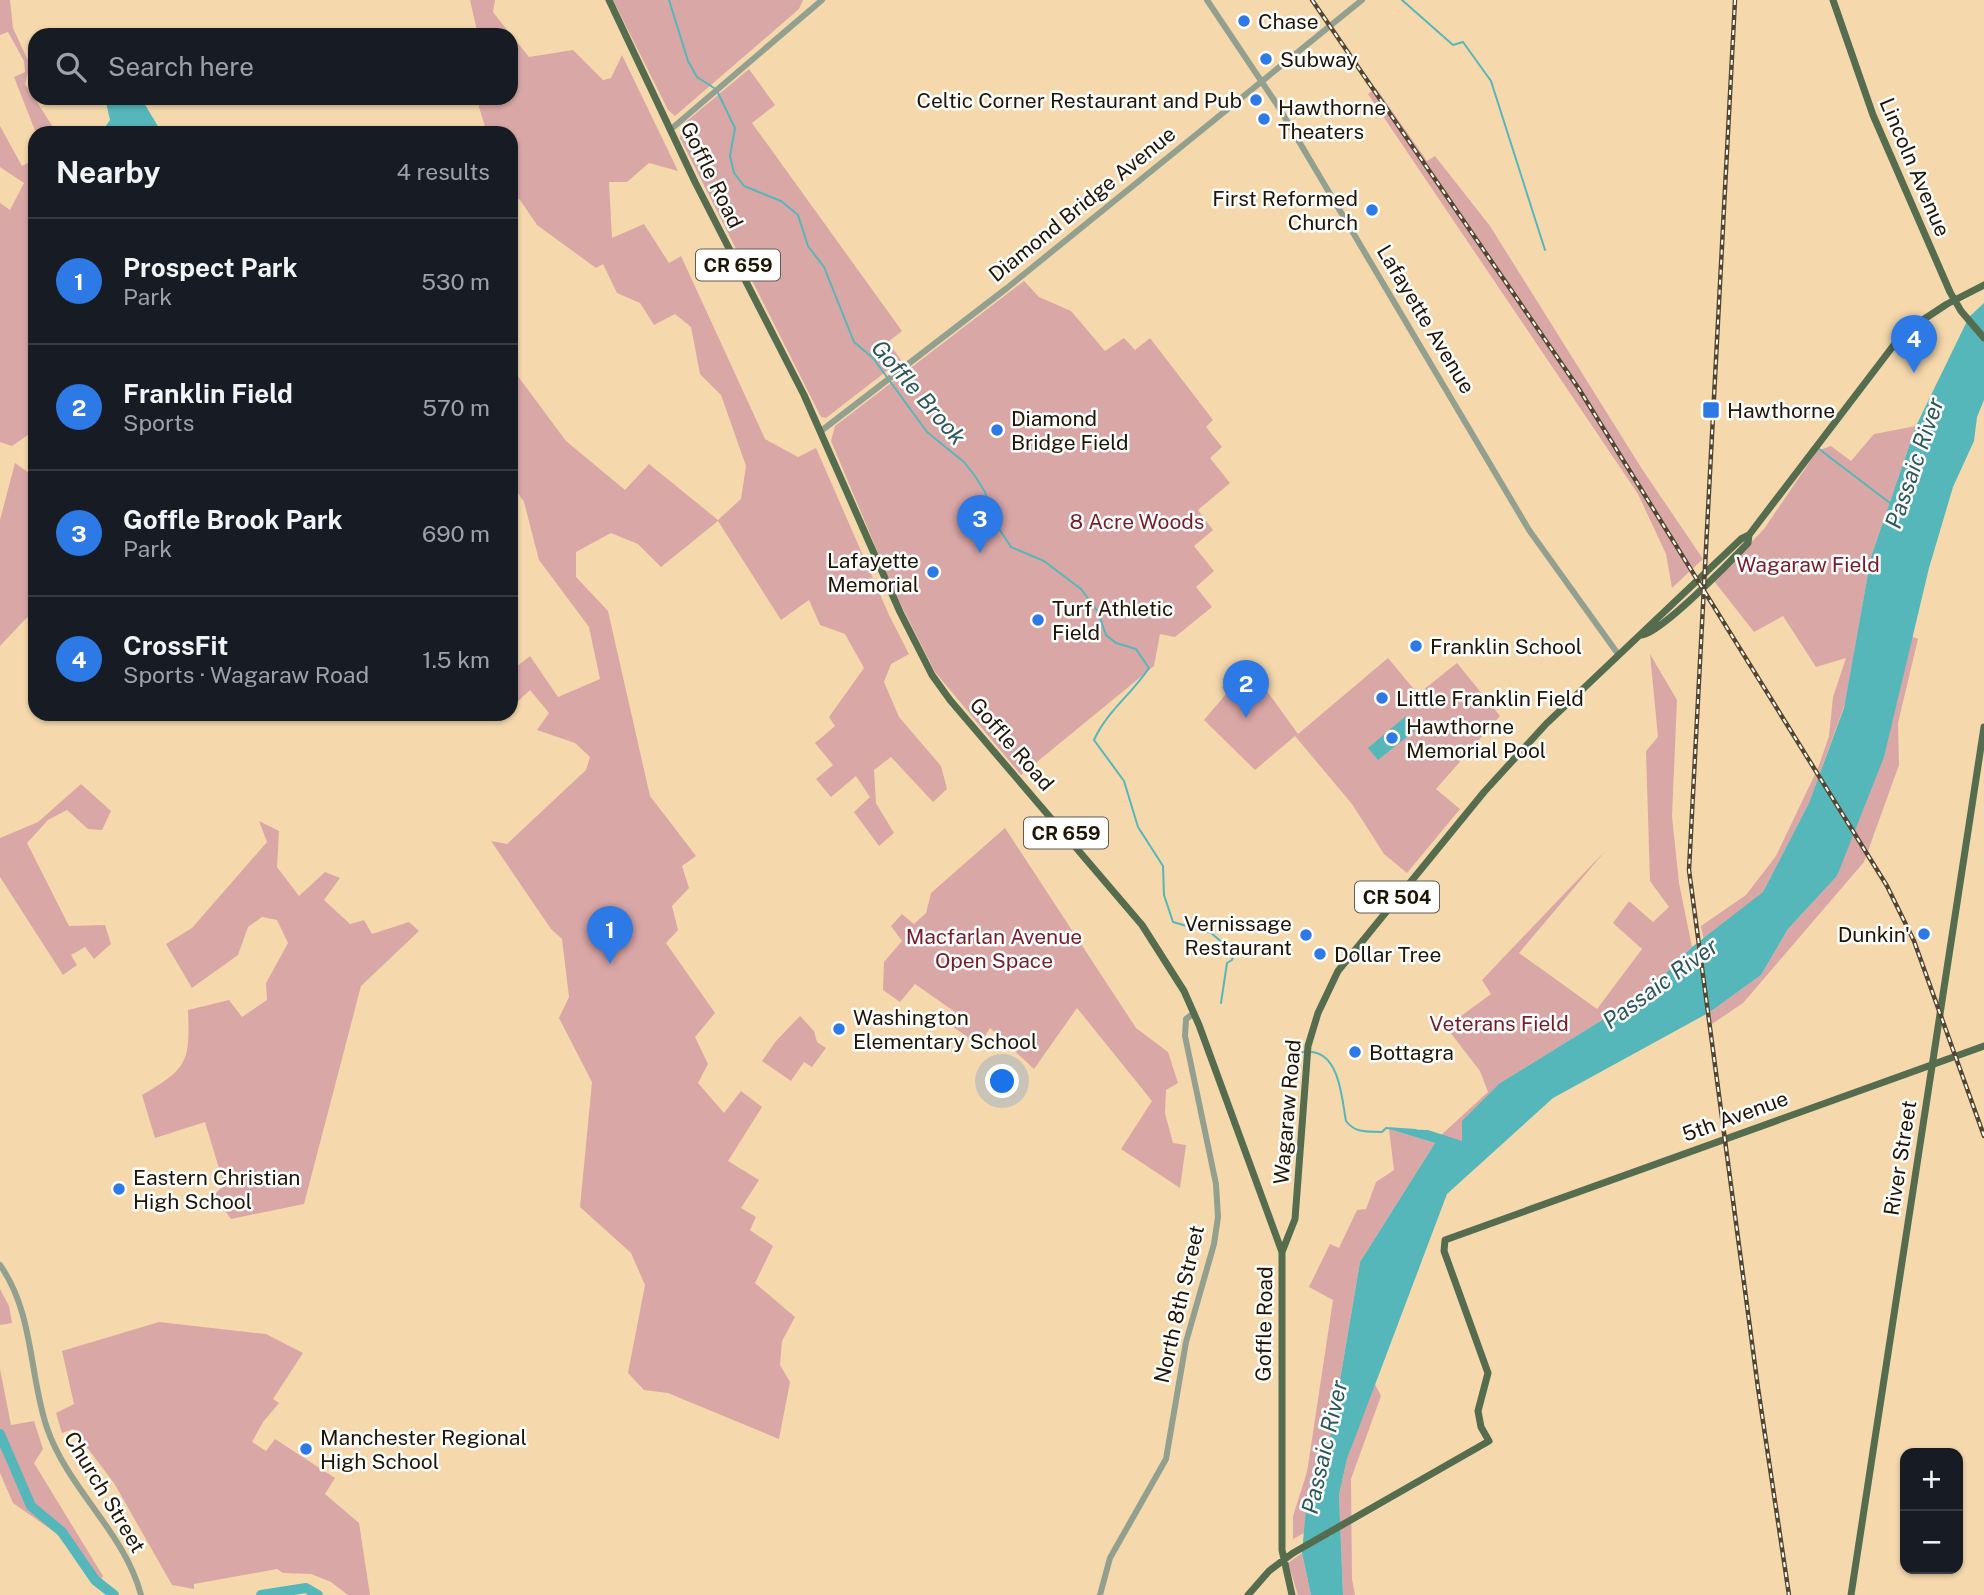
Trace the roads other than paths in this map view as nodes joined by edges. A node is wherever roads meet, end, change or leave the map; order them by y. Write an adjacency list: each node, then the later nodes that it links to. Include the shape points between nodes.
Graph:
1 (609, 0): 7 (main road, Goffle Road / CR 659)
2 (822, 0): 7 (street)
3 (1207, 0): 6 (street, Lafayette Avenue)
4 (1362, 0): 6 (street, Diamond Bridge Avenue)
5 (1832, 0): 9 (main road, Lincoln Avenue, via 1873,115)
6 (1261, 79): 11 (street, Diamond Bridge Avenue, via 1032,268); 12 (street, Lafayette Avenue, via 1529,530)
7 (670, 130): 11 (main road, Goffle Road / CR 659)
8 (1984, 285): 9 (main road, Wagaraw Road)
9 (1954, 300): 10 (main road, Lincoln Avenue); 12 (main road, Wagaraw Road / CR 504, via 1898,339 1748,543 1673,614)
10 (1984, 338)
11 (821, 431): 14 (main road, Goffle Road / CR 659, via 893,597 938,684 1132,913 1169,966)
12 (1618, 654): 17 (main road, Wagaraw Road / CR 504, via 1497,777 1362,939 1327,991 1306,1056 1295,1219)
13 (1984, 727): 16 (main road, River Street)
14 (1194, 1013): 17 (main road, Goffle Road / CR 659); 21 (street, North 8th Street, via 1186,1019 1185,1036 1216,1184 1214,1244 1186,1342 1166,1459 1110,1558)
15 (1984, 1046): 16 (main road, 5th Avenue)
16 (1933, 1064): 19 (main road, 5th Avenue, via 1447,1238 1443,1247 1488,1373 1478,1411 1489,1441); 24 (main road, River Street)
17 (1282, 1252): 19 (main road, Goffle Road / CR 504)
18 (0, 1265): 20 (street, Church Street, via 25,1324 47,1430 128,1563)
19 (1283, 1560): 22 (main road); 23 (main road, CR 504)
20 (141, 1595)
21 (1100, 1595)
22 (1248, 1595)
23 (1292, 1595)
24 (1851, 1595)

